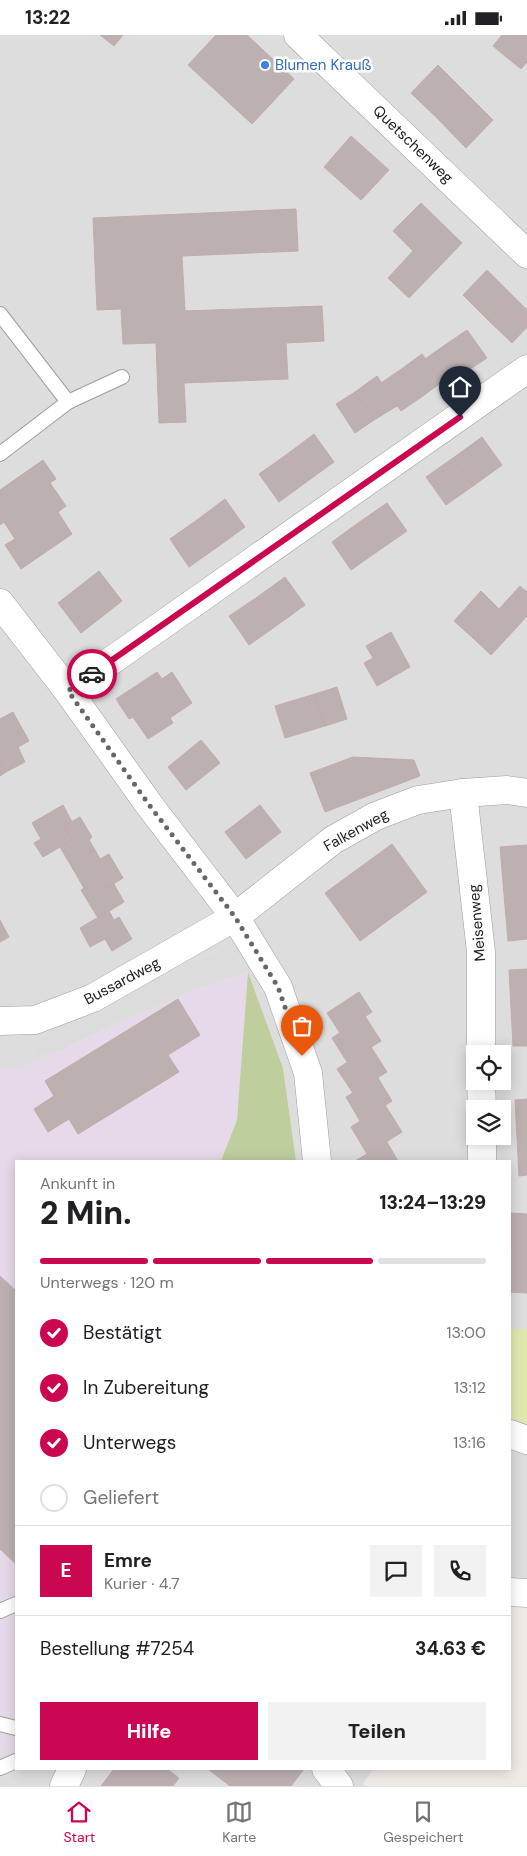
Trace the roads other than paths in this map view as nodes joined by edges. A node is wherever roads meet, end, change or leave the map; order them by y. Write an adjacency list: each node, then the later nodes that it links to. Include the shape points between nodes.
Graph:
1 (298, 35): 2 (street, Quetschenweg)
2 (527, 254)
3 (0, 314): 6 (lane)
4 (527, 369): 9 (street)
5 (122, 377): 6 (lane)
6 (68, 402): 7 (lane)
7 (0, 454)
8 (0, 603): 9 (street)
9 (68, 691): 12 (street)
10 (463, 793): 11 (street, Falkenweg, via 507,790); 12 (street, Falkenweg, via 418,800 376,815 333,840); 14 (street, Meisenweg, via 481,952)
11 (527, 793)
12 (235, 917): 13 (street, Bussardweg, via 93,998 35,1020); 16 (street, via 278,987 308,1073)
13 (0, 1021)
14 (481, 1045)
15 (482, 1145): 17 (street)
16 (317, 1160)
17 (482, 1160)
18 (511, 1434): 19 (street)
19 (527, 1440)
20 (511, 1592): 21 (street)
21 (527, 1593)
22 (15, 1604): 23 (lane)
23 (0, 1611)
24 (0, 1724): 25 (lane)
25 (15, 1728)
26 (15, 1761): 27 (lane)
27 (0, 1768)
28 (72, 1770): 30 (street)
29 (327, 1770): 31 (street)
30 (64, 1786)
31 (340, 1786)

